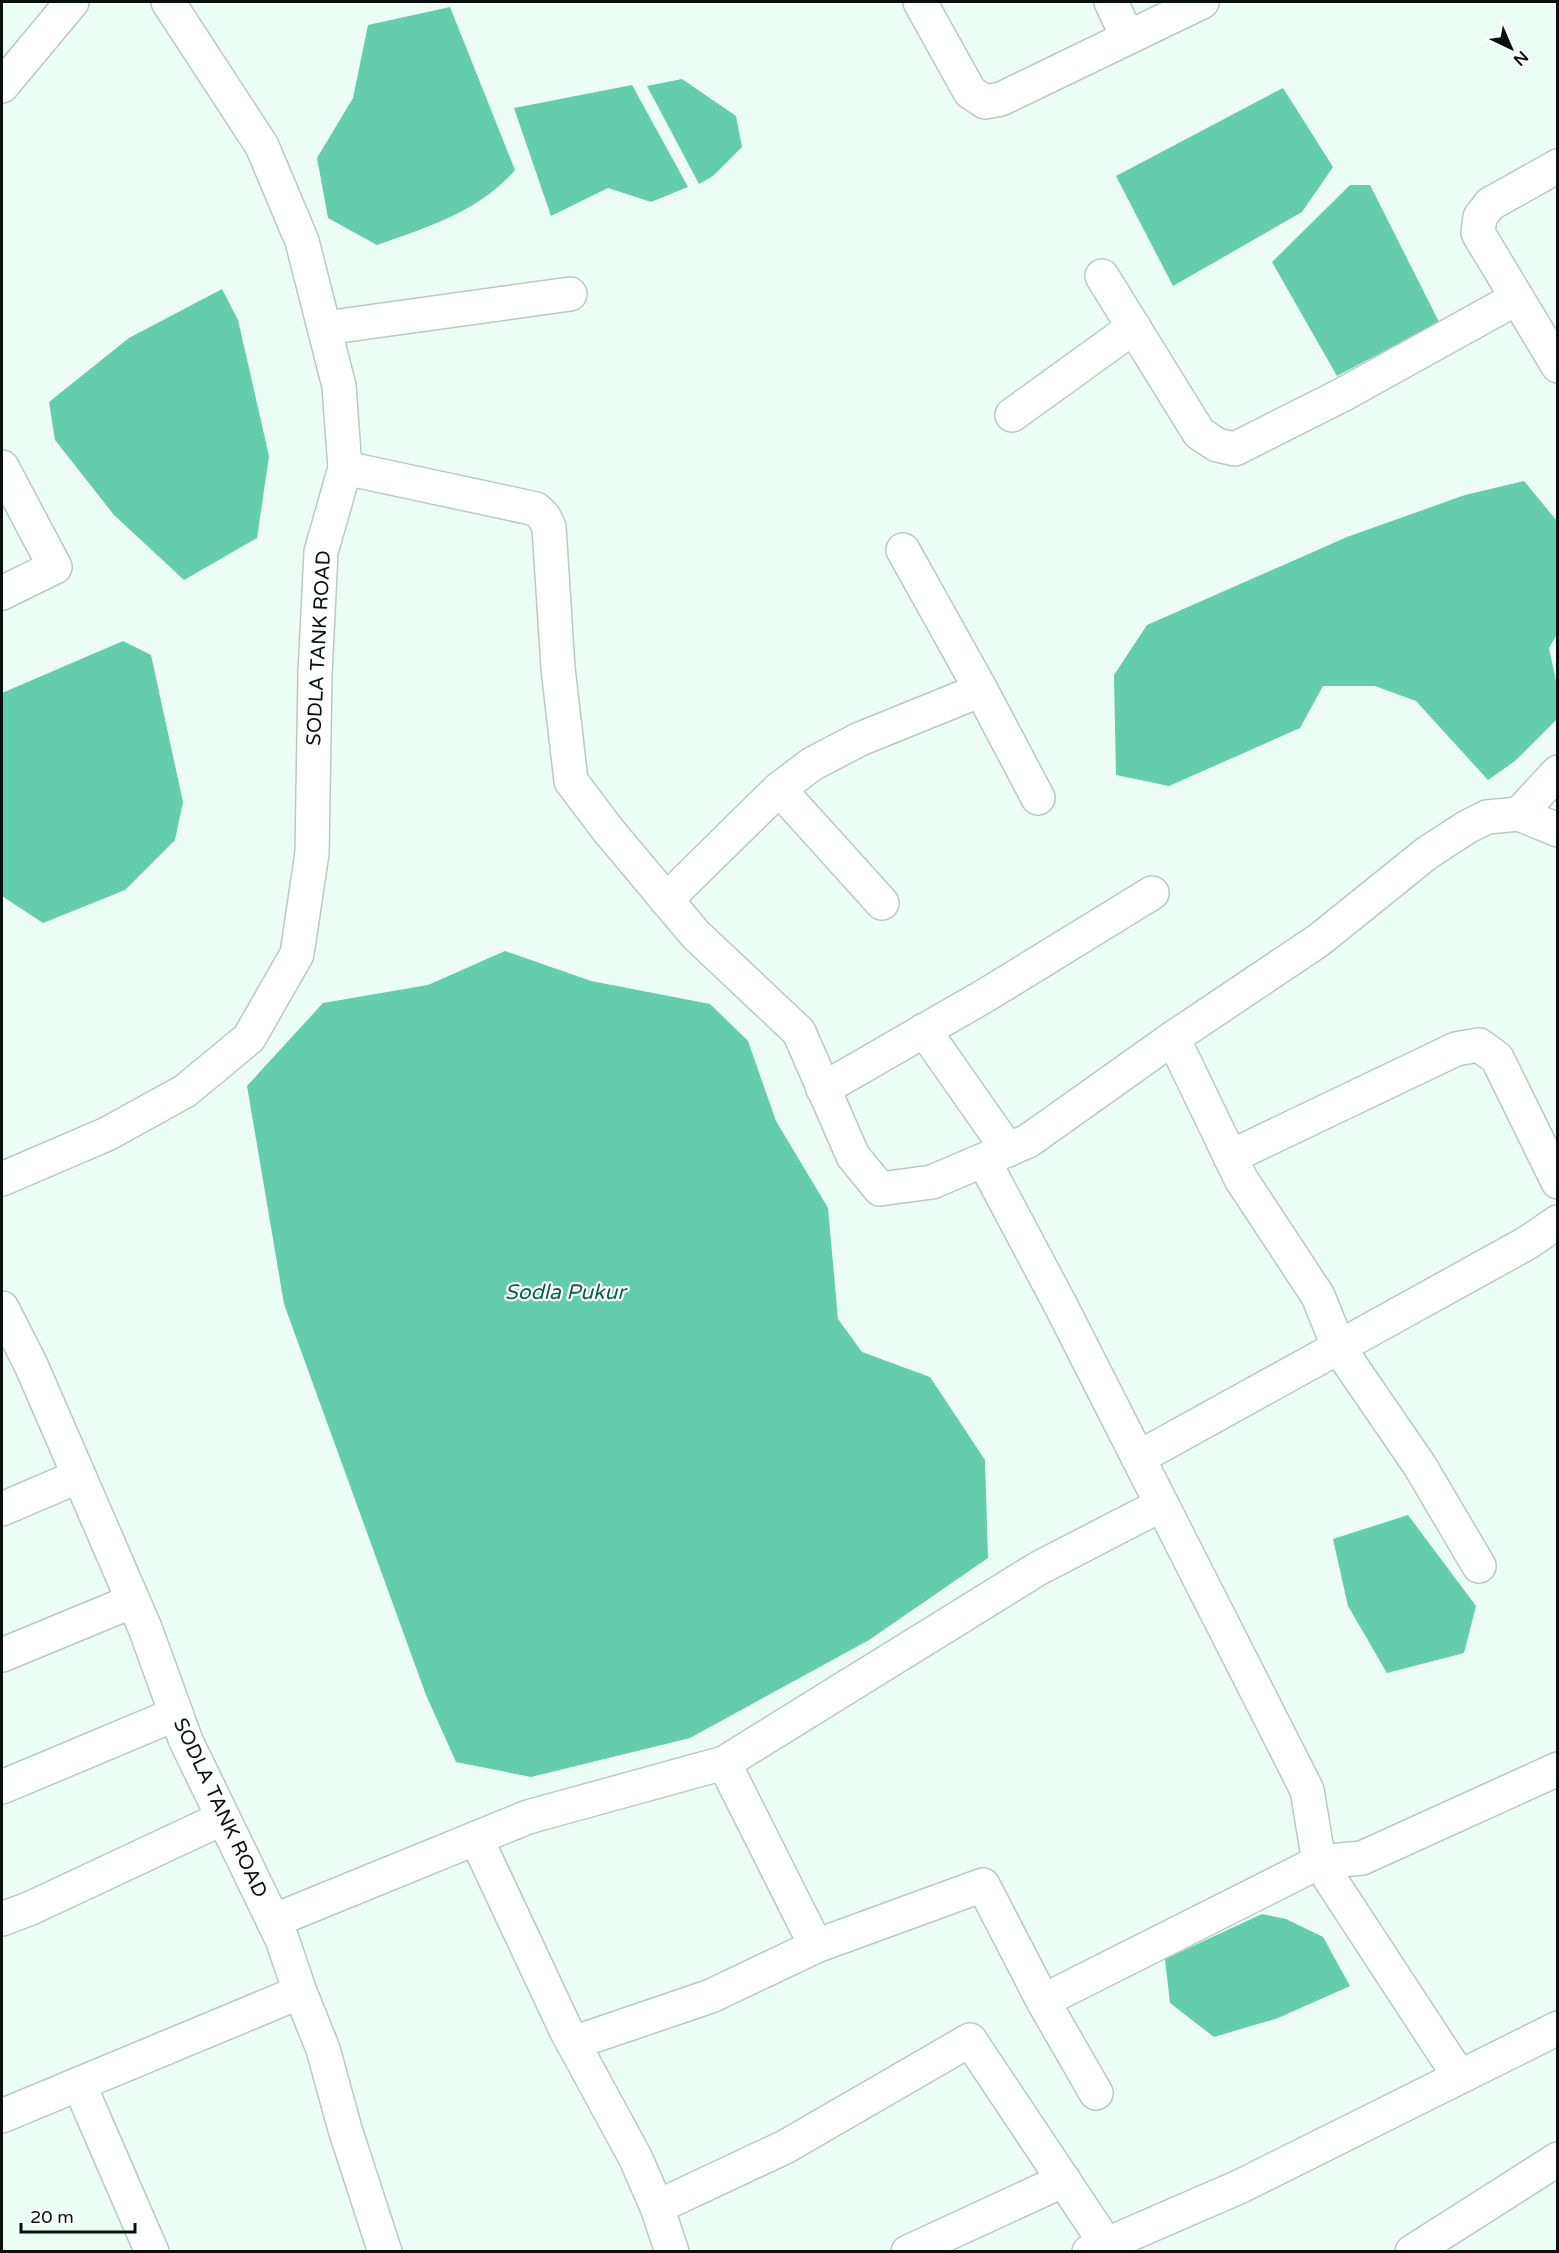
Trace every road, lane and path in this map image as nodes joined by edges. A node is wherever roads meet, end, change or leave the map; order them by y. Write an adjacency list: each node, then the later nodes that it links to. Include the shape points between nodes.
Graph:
1 (72, 2): 7 (street)
2 (168, 2): 13 (street, SODLA TANK ROAD, via 262,146 302,241)
3 (920, 2): 6 (street, via 970,92 985,102 1001,99)
4 (1111, 2): 6 (street)
5 (1202, 2): 6 (street)
6 (1127, 36)
7 (2, 86)
8 (1557, 166): 11 (street, via 1490,204 1480,217 1478,233)
9 (1102, 276): 12 (street)
10 (570, 294): 13 (street)
11 (1517, 298): 12 (street, via 1235,449 1217,445 1199,433); 14 (street)
12 (1134, 327): 15 (street)
13 (325, 328): 17 (street, SODLA TANK ROAD, via 339,386)
14 (1555, 355)
15 (1012, 415)
16 (2, 467): 19 (street, via 55,567)
17 (345, 468): 27 (street, via 536,509 544,517 549,527 558,668 571,781); 34 (street, SODLA TANK ROAD, via 321,552 312,853 297,954 249,1038 185,1091 107,1134)
18 (903, 550): 20 (street)
19 (2, 593)
20 (981, 690): 22 (street, via 860,739 812,764); 23 (street)
21 (1557, 772): 24 (street)
22 (779, 789): 27 (street); 28 (street)
23 (1038, 798)
24 (1519, 814): 25 (street); 30 (street, via 1487,817 1467,827 1427,853 1318,940)
25 (1557, 830)
26 (1152, 893): 29 (street)
27 (666, 900): 31 (street, via 799,1032)
28 (882, 903)
29 (924, 1030): 31 (street); 32 (street)
30 (1173, 1038): 32 (street, via 1028,1142); 33 (street)
31 (823, 1089): 32 (street, via 853,1156 880,1189 932,1182)
32 (996, 1155): 40 (street, via 1061,1306)
33 (1230, 1156): 35 (street, via 1456,1049 1479,1045 1497,1058); 38 (street, via 1318,1296)
34 (2, 1179)
35 (1557, 1182)
36 (1557, 1222): 38 (street, via 1527,1243)
37 (2, 1308): 39 (street, SODLA TANK ROAD)
38 (1339, 1348): 40 (street); 44 (street, via 1420,1466)
39 (12, 1354): 41 (street, SODLA TANK ROAD)
40 (1138, 1458): 42 (street)
41 (79, 1476): 43 (street); 45 (street, SODLA TANK ROAD)
42 (1161, 1505): 48 (street, via 1039,1568); 53 (street, via 1306,1790)
43 (2, 1509)
44 (1479, 1566)
45 (133, 1601): 46 (street); 47 (street, SODLA TANK ROAD)
46 (2, 1655)
47 (176, 1714): 50 (street); 51 (street, SODLA TANK ROAD)
48 (724, 1762): 52 (street, via 528,1816); 56 (street)
49 (1557, 1769): 53 (street, via 1362,1858)
50 (2, 1787)
51 (223, 1818): 54 (street); 55 (street, SODLA TANK ROAD)
52 (476, 1838): 55 (street); 60 (street)
53 (1319, 1863): 58 (street); 61 (street)
54 (2, 1919)
55 (273, 1920): 57 (street, SODLA TANK ROAD)
56 (816, 1946): 58 (street, via 983,1884); 60 (street, via 711,1996)
57 (300, 1992): 62 (street); 69 (street, SODLA TANK ROAD, via 323,2049)
58 (1043, 2001): 63 (street)
59 (1557, 2028): 61 (street)
60 (573, 2043): 67 (street, via 635,2157)
61 (1459, 2076): 68 (street, via 1239,2187)
62 (79, 2084): 64 (street); 70 (street)
63 (1096, 2093)
64 (2, 2116)
65 (1557, 2159): 73 (street)
66 (1064, 2180): 67 (street, via 970,2040 785,2147); 68 (street); 72 (street)
67 (657, 2207): 71 (street)
68 (1098, 2248)
69 (380, 2250)
70 (152, 2252)
71 (672, 2252)
72 (908, 2252)
73 (1412, 2252)

